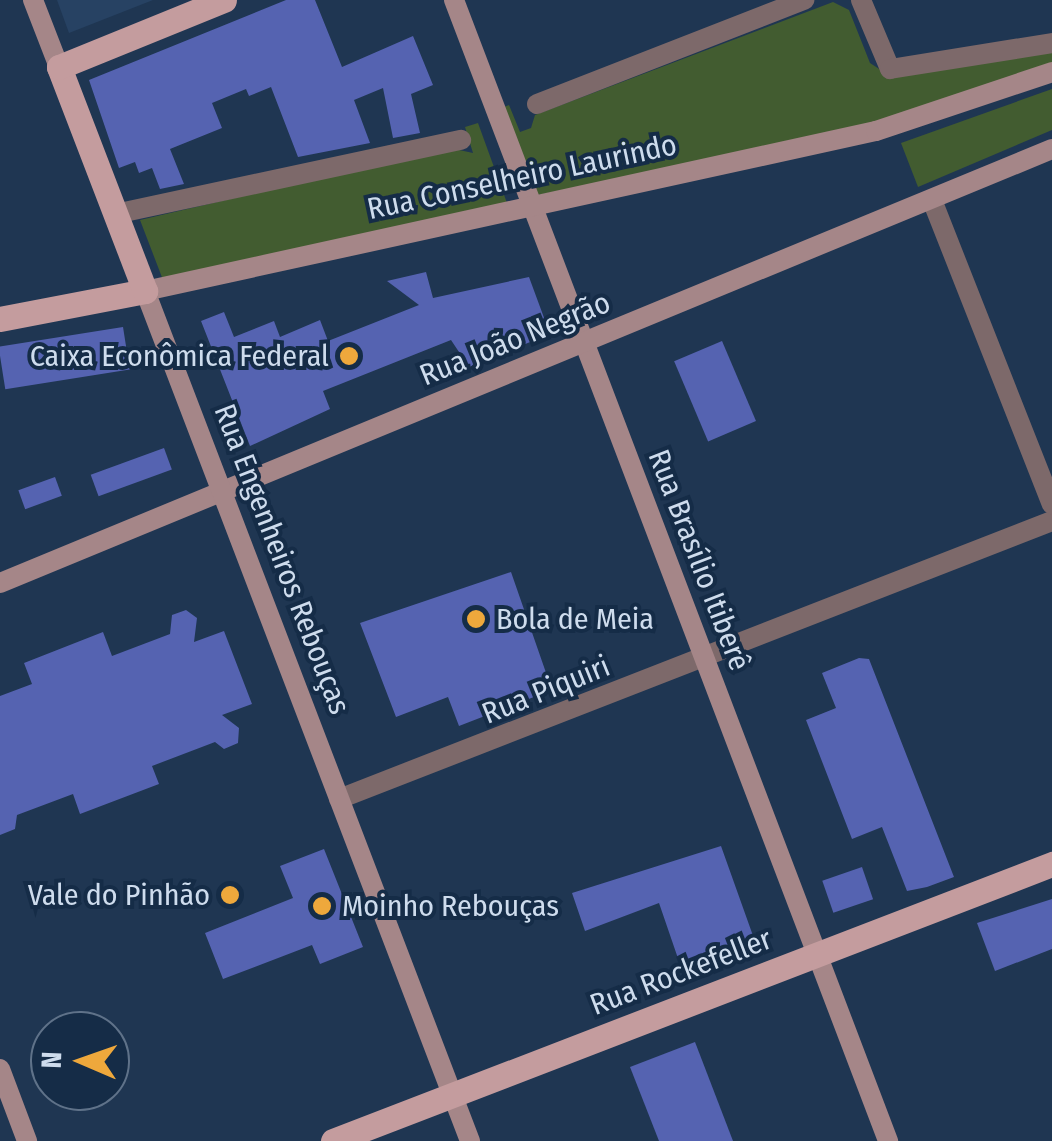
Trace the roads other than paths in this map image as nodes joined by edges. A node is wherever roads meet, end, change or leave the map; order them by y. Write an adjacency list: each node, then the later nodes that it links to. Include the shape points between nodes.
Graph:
1 (33, 0): 7 (main road, Rua Engenheiros Rebouças)
2 (224, 0): 7 (main road)
3 (454, 0): 13 (main road, Rua Brasílio Itiberê)
4 (804, 0): 9 (street)
5 (861, 0): 6 (street, via 890,69)
6 (1052, 44)
7 (59, 68): 14 (main road, Rua Engenheiros Rebouças)
8 (1052, 72): 13 (main road, Rua Conselheiro Laurindo, via 876,131)
9 (537, 104)
10 (461, 140): 14 (street)
11 (1052, 149): 12 (main road, Rua João Negrão)
12 (932, 200): 17 (main road, Rua João Negrão); 19 (street)
13 (533, 208): 15 (main road, Rua Conselheiro Laurindo); 17 (main road, Rua Brasílio Itiberê)
14 (115, 214): 15 (main road, Rua Engenheiros Rebouças)
15 (145, 291): 16 (main road, Rua Conselheiro Laurindo); 18 (main road, Rua Engenheiros Rebouças)
16 (0, 320)
17 (584, 342): 18 (main road, Rua João Negrão); 22 (main road, Rua Brasílio Itiberê)
18 (222, 492): 21 (main road, Rua João Negrão); 23 (main road, Rua Engenheiros Rebouças)
19 (1052, 504)
20 (1052, 521): 22 (street, Rua Piquiri)
21 (0, 582)
22 (704, 660): 23 (street, Rua Piquiri); 25 (main road, Rua Brasílio Itiberê)
23 (339, 800): 27 (main road, Rua Engenheiros Rebouças)
24 (1052, 864): 25 (main road, Rua Rockefeller)
25 (817, 954): 27 (main road, Rua Rockefeller); 31 (main road, Rua Brasílio Itiberê)
26 (0, 1069): 28 (main road)
27 (452, 1095): 29 (main road, Rua Rockefeller); 30 (main road, Rua Engenheiros Rebouças)
28 (27, 1141)
29 (333, 1141)
30 (470, 1141)
31 (888, 1141)

